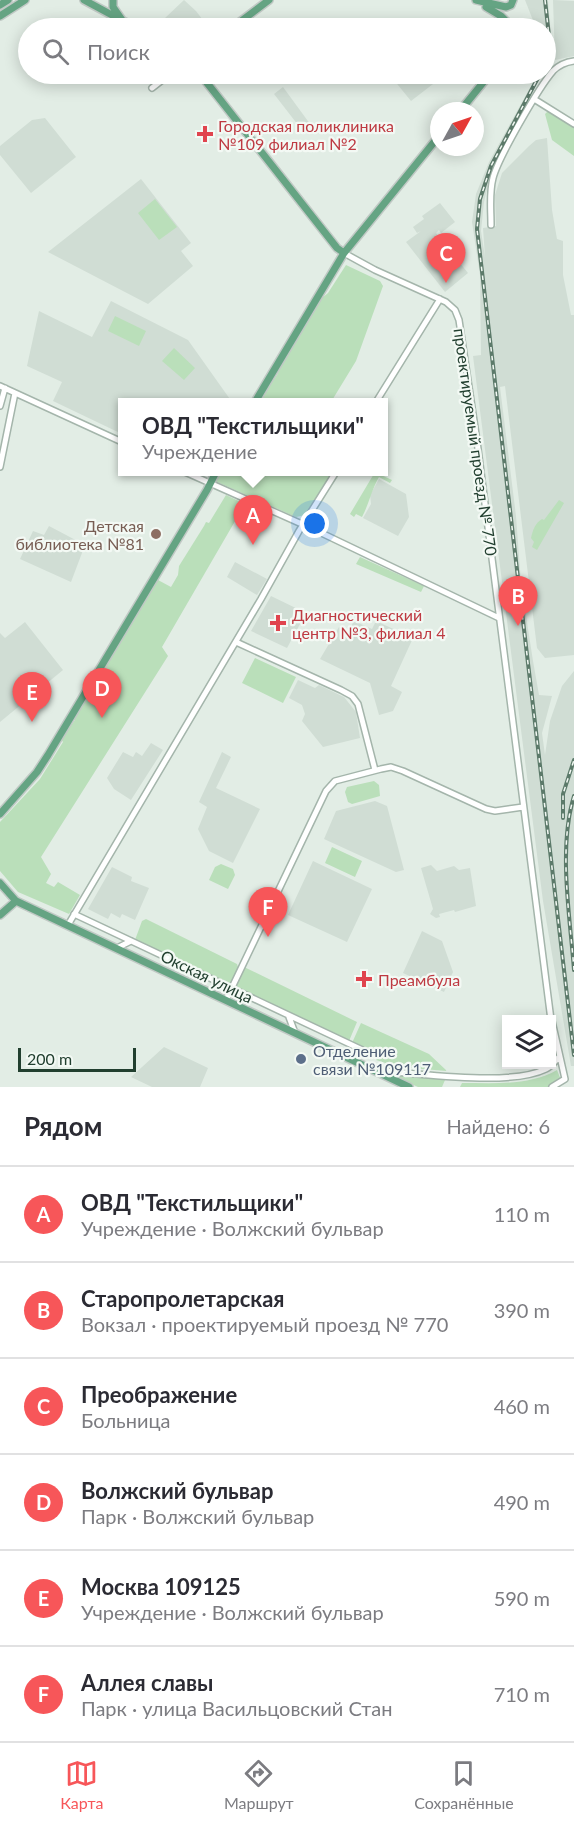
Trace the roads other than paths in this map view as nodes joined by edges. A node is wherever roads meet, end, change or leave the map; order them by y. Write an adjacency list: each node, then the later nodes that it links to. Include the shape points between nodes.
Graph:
1 (8, 0): 8 (main road)
2 (26, 0): 9 (main road)
3 (84, 0): 10 (main road)
4 (113, 0): 11 (main road)
5 (269, 0): 12 (main road)
6 (475, 0): 7 (main road, via 506,7); 13 (main road)
7 (512, 3): 14 (main road)
8 (0, 5)
9 (0, 16)
10 (118, 18)
11 (121, 18)
12 (245, 18)
13 (501, 18)
14 (508, 18)
15 (574, 61): 16 (street)
16 (556, 69)
17 (157, 84): 21 (street)
18 (208, 84): 27 (main road)
19 (482, 84): 23 (main road)
20 (545, 84): 22 (street)
21 (152, 88)
22 (534, 99): 24 (street); 26 (street, via 495,170)
23 (467, 102)
24 (574, 124)
25 (430, 147): 27 (main road)
26 (491, 225)
27 (344, 253): 28 (street, проектируемый проезд № 770); 31 (main road)
28 (440, 299): 32 (street); 41 (street, проектируемый проезд № 770, via 455,310 462,333)
29 (2, 387): 30 (street); 33 (street)
30 (15, 393): 34 (street); 35 (street)
31 (257, 398)
32 (378, 398)
33 (0, 406)
34 (118, 440)
35 (0, 467)
36 (195, 476): 39 (street)
37 (214, 476): 39 (main road)
38 (333, 476): 40 (street)
39 (210, 483): 40 (street); 45 (main road, via 48,755)
40 (303, 525): 41 (street); 42 (street)
41 (499, 618): 44 (street, проектируемый проезд № 770)
42 (236, 642): 43 (street, via 352,696 359,708); 48 (street)
43 (375, 770): 44 (street, via 398,769 486,809); 53 (street, via 338,780 327,788)
44 (523, 807): 55 (street, проектируемый проезд № 770)
45 (0, 814)
46 (0, 883): 47 (main road, Окская улица)
47 (16, 901): 49 (main road); 50 (main road, Окская улица)
48 (74, 914): 50 (street); 51 (street)
49 (0, 915)
50 (68, 925): 52 (main road, Окская улица)
51 (131, 941): 52 (street); 53 (street)
52 (117, 948): 54 (main road, Окская улица)
53 (231, 989): 54 (street); 56 (street)
54 (226, 1000): 57 (main road, Окская улица)
55 (550, 1015)
56 (290, 1017): 57 (street); 59 (street)
57 (295, 1033): 61 (main road, Окская улица)
58 (556, 1041): 60 (street, проектируемый проезд № 770)
59 (371, 1054)
60 (560, 1057): 61 (street, via 543,1071 500,1078); 63 (street, проектируемый проезд № 770, via 565,1079)
61 (375, 1071): 62 (main road, Окская улица)
62 (409, 1087)
63 (552, 1087)

